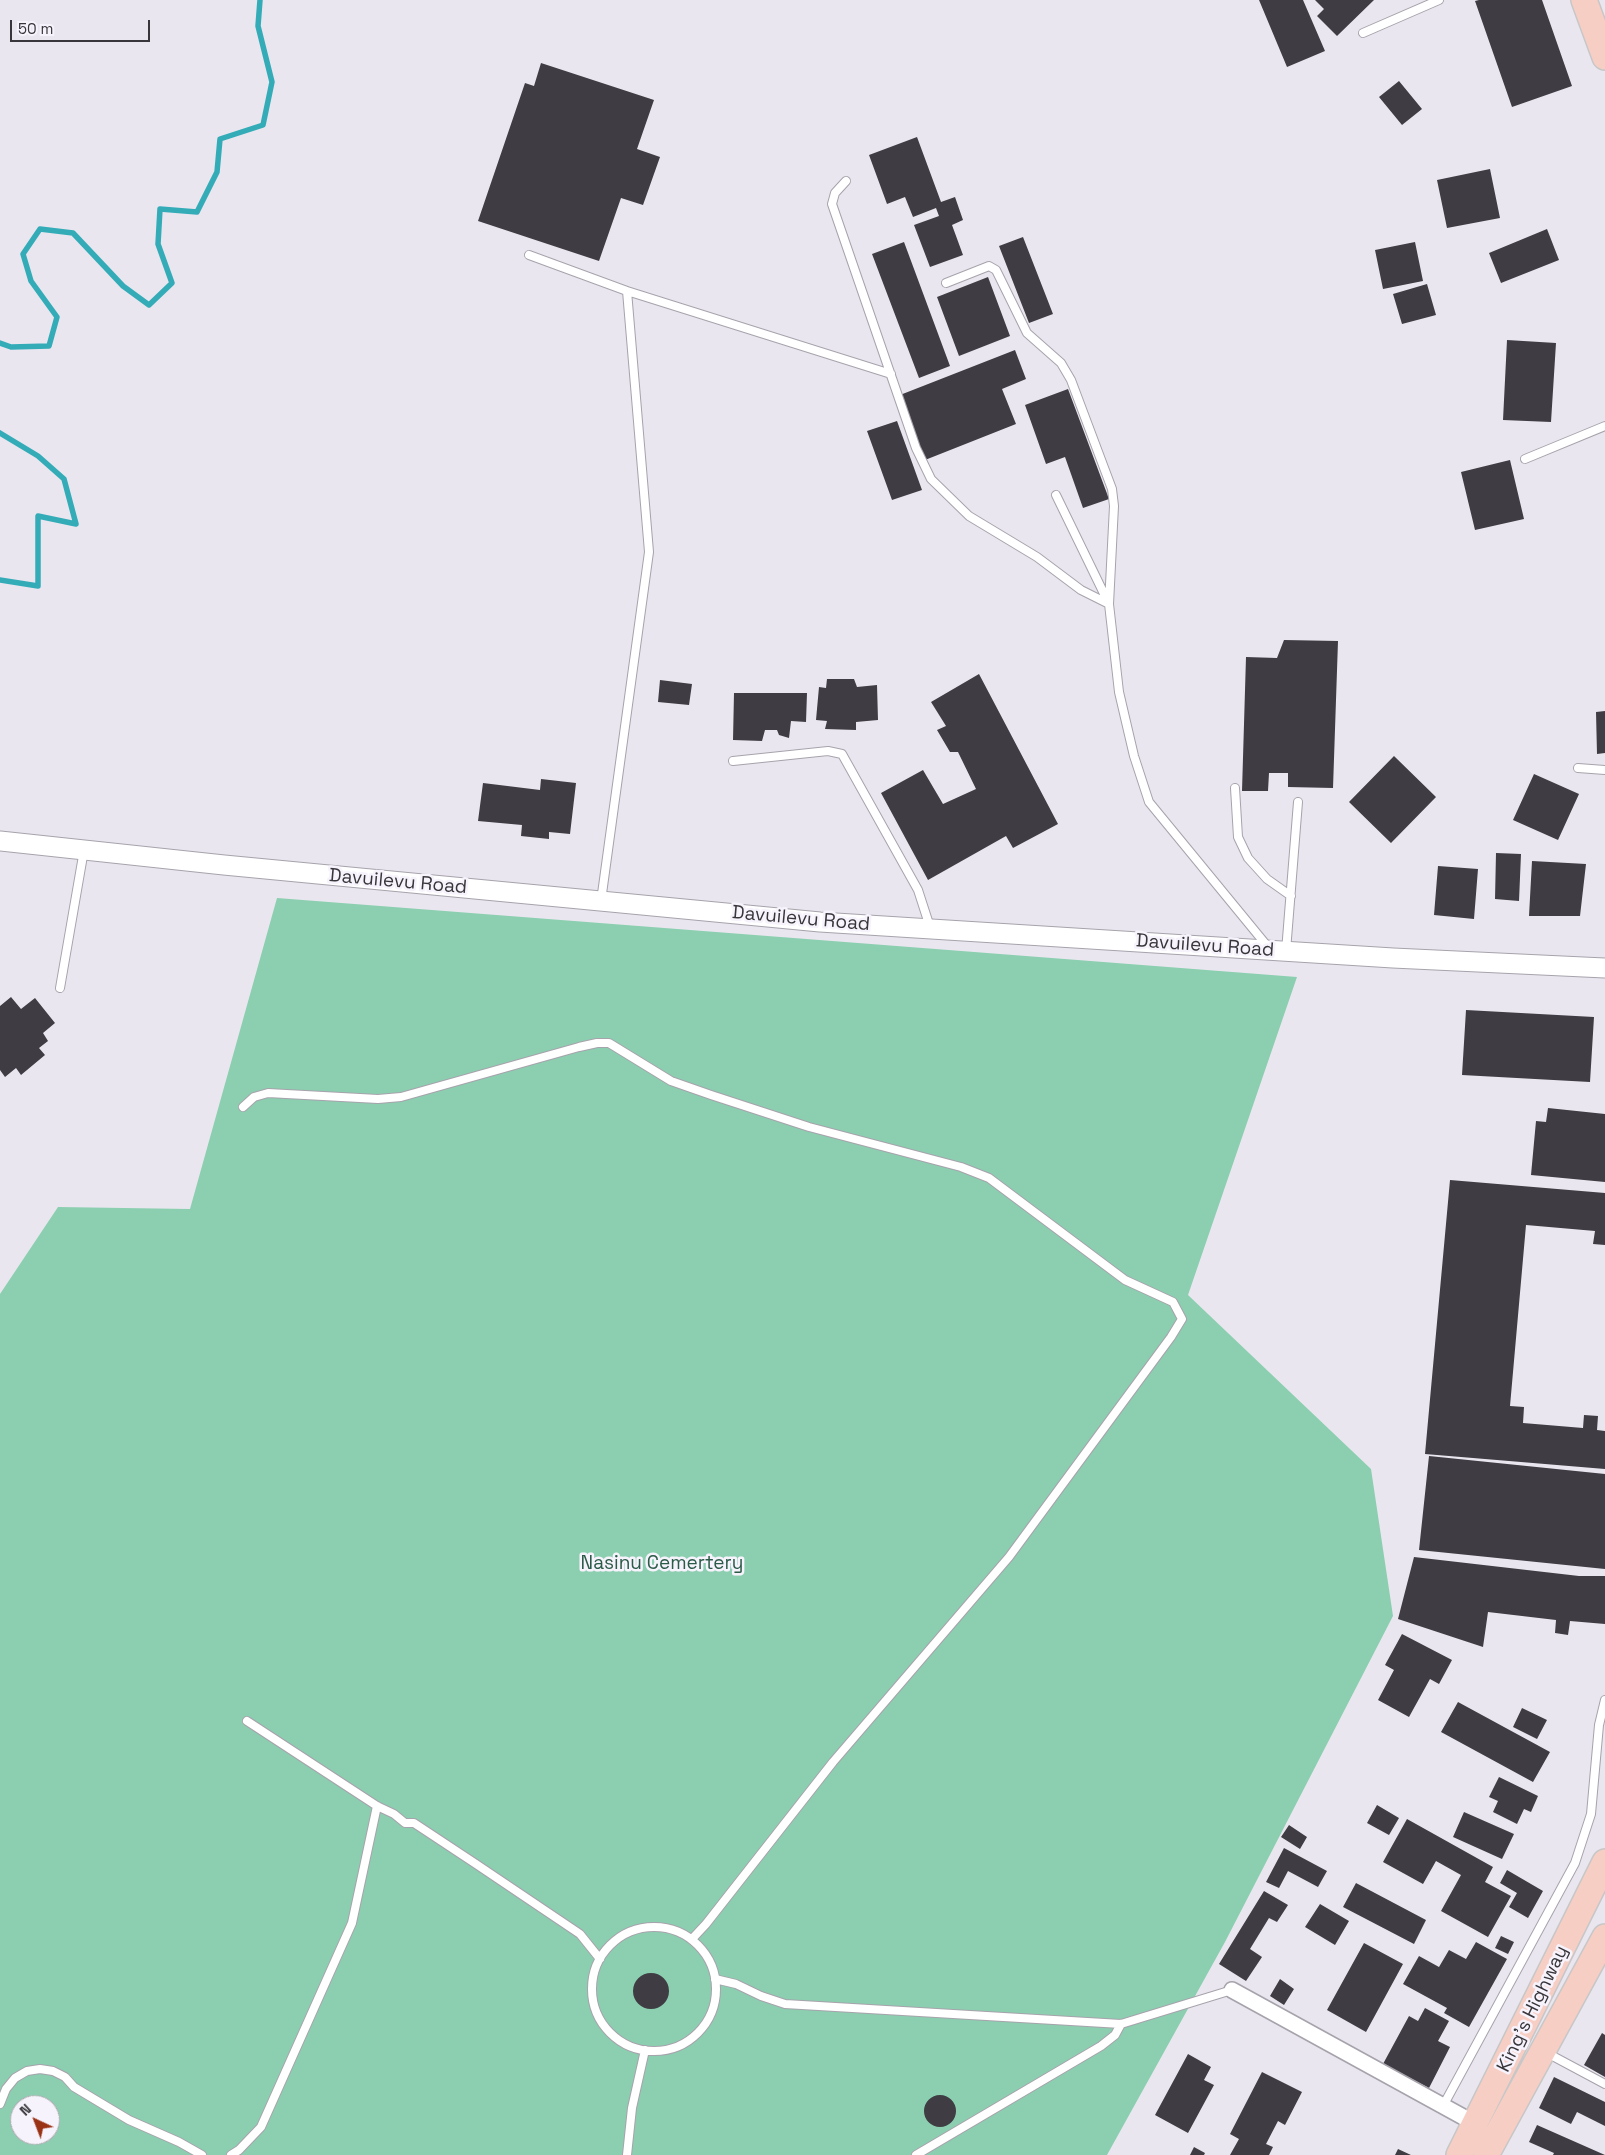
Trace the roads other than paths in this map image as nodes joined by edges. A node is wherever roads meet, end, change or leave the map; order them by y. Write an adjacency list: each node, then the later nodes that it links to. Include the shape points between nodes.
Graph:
1 (1440, 0): 3 (lane)
2 (1584, 0): 4 (highway)
3 (1363, 33)
4 (1605, 57)
5 (846, 181): 9 (lane, via 835,193 832,204)
6 (529, 255): 8 (lane)
7 (946, 283): 13 (lane, via 989,266 996,270 1027,333 1061,363 1070,380 1112,489)
8 (626, 291): 9 (lane); 22 (lane, via 649,552)
9 (892, 374): 13 (lane, via 923,464 942,492 969,516 1037,557 1081,590)
10 (1605, 426): 11 (lane)
11 (1525, 459)
12 (1056, 495): 13 (lane)
13 (1109, 604): 24 (lane, via 1119,692 1149,802)
14 (733, 761): 23 (lane, via 828,751 842,754 918,890)
15 (1578, 768): 16 (lane)
16 (1605, 770)
17 (1235, 788): 21 (lane, via 1238,837 1248,858)
18 (1298, 802): 21 (lane)
19 (0, 841): 20 (street, Davuilevu Road)
20 (84, 850): 22 (street, Davuilevu Road); 26 (lane)
21 (1291, 896): 24 (lane)
22 (601, 901): 23 (street, Davuilevu Road)
23 (931, 929): 24 (street, Davuilevu Road)
24 (1279, 951): 25 (street, Davuilevu Road)
25 (1605, 968)
26 (60, 988)
27 (243, 1106): 33 (lane, via 254,1097 268,1093 378,1099 401,1097 579,1047 609,1043 671,1081 809,1127 989,1178 1125,1280 1173,1302 1182,1319 1032,1526 833,1762)
28 (1605, 1700): 42 (lane, via 1599,1726 1591,1814 1575,1863)
29 (247, 1721): 30 (lane)
30 (378, 1806): 34 (lane, via 405,1823 423,1828 580,1934); 45 (lane, via 352,1923 261,2127)
31 (1605, 1862): 43 (highway, King's Highway)
32 (1605, 1937): 39 (highway, King's Highway)
33 (692, 1939): 34 (lane, via 679,1932 649,1927 621,1937); 35 (lane, via 708,1957)
34 (600, 1958): 38 (lane, via 592,1985 596,2012 612,2035)
35 (715, 1979): 37 (lane, via 785,2004); 38 (lane, via 715,2000 702,2028 677,2046 666,2050)
36 (1232, 1990): 37 (lane); 42 (street)
37 (1120, 2024): 47 (lane, via 1115,2034 1101,2046)
38 (645, 2050): 46 (lane, via 632,2108)
39 (1543, 2051): 40 (lane); 49 (highway, King's Highway)
40 (1605, 2084)
41 (0, 2104): 44 (lane, via 6,2088 15,2078 40,2069 53,2071 129,2120)
42 (1443, 2106): 43 (street)
43 (1476, 2124): 48 (highway, King's Highway)
44 (202, 2155)
45 (231, 2155)
46 (627, 2155)
47 (916, 2155)
48 (1459, 2155)
49 (1486, 2155)

